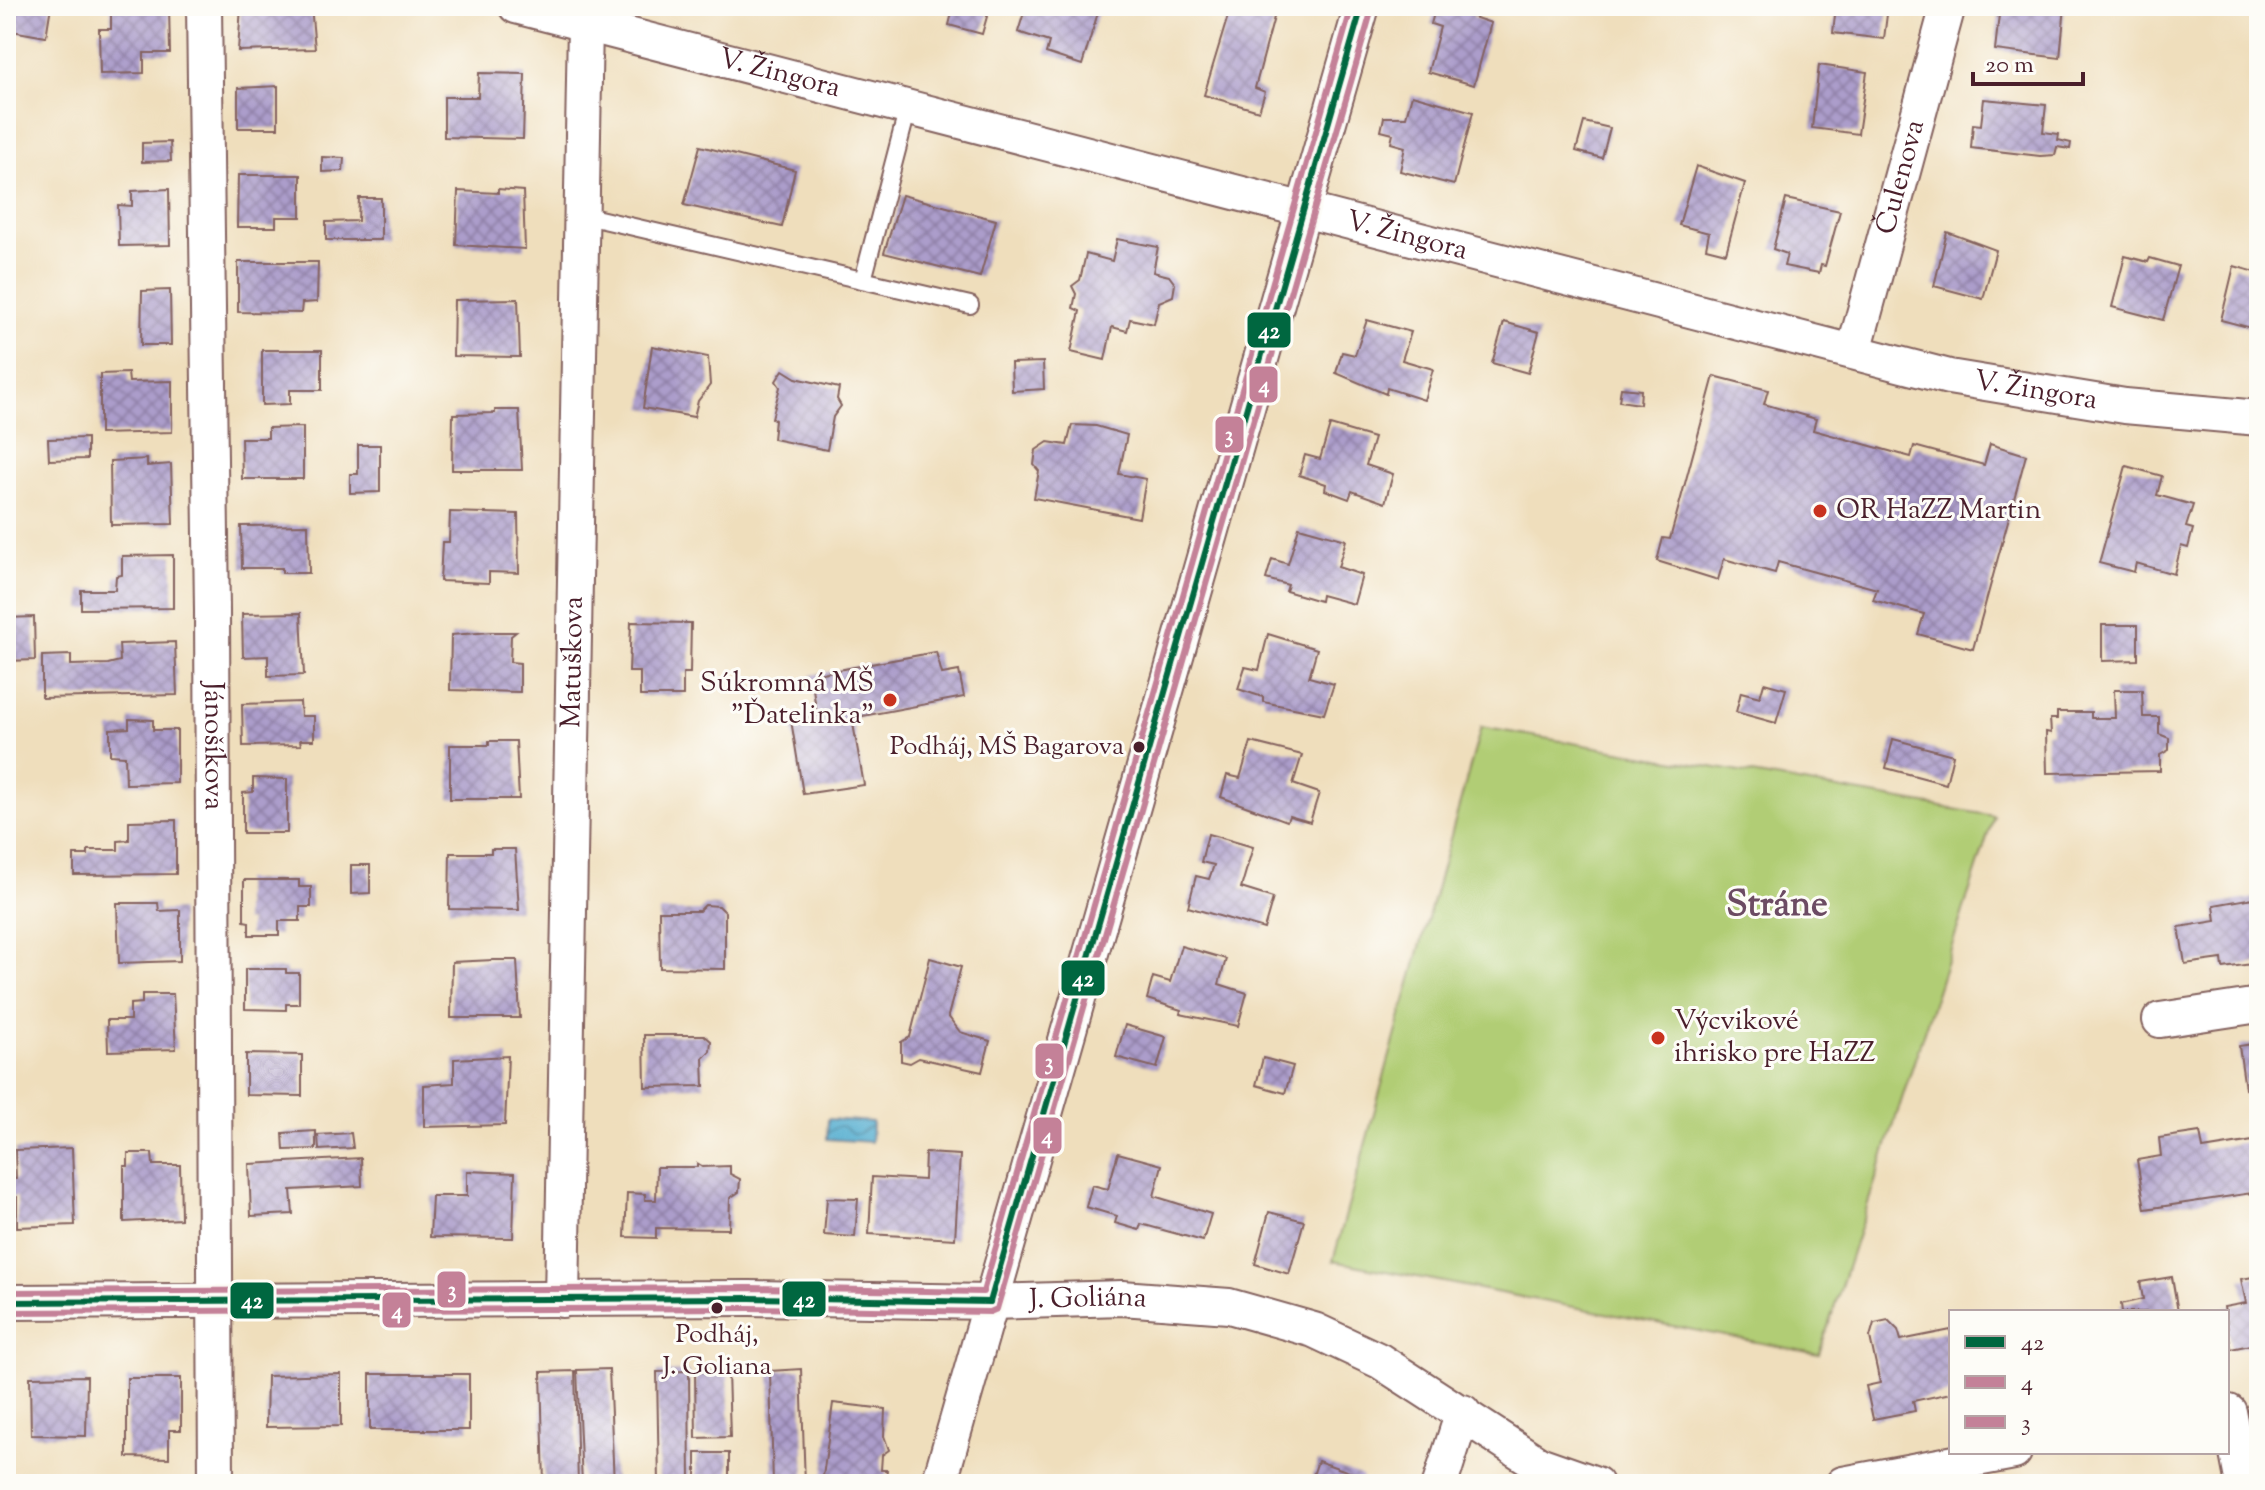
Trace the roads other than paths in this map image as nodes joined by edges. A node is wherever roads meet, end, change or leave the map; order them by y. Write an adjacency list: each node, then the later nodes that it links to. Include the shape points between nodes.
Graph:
1 (204, 6): 16 (street, Jánošíkova)
2 (516, 6): 5 (street, V. Žingora)
3 (1362, 6): 7 (street)
4 (1948, 6): 11 (street, Čulenova)
5 (585, 24): 6 (street, V. Žingora); 8 (street, Matuškova)
6 (908, 108): 7 (street, V. Žingora); 9 (lane)
7 (1303, 210): 11 (street, V. Žingora); 18 (street)
8 (582, 215): 9 (lane); 15 (street, Matuškova)
9 (863, 280): 10 (lane)
10 (970, 305)
11 (1854, 351): 12 (street, V. Žingora, via 2040,394)
12 (2259, 418)
13 (2259, 1005): 14 (street)
14 (2160, 1020)
15 (562, 1300): 16 (street, J. Goliána); 18 (street, J. Goliána)
16 (214, 1301): 17 (street, J. Goliána); 22 (street, Jánošíkova)
17 (6, 1302)
18 (990, 1302): 20 (street, J. Goliána, via 1122,1298 1229,1306 1314,1330 1380,1361); 23 (street)
19 (2238, 1410): 27 (street)
20 (1463, 1412): 24 (street); 25 (street, J. Goliána, via 1539,1464)
21 (2003, 1454): 26 (street)
22 (216, 1484)
23 (939, 1484)
24 (1440, 1484)
25 (1596, 1484)
26 (1843, 1484)
27 (2243, 1484)

